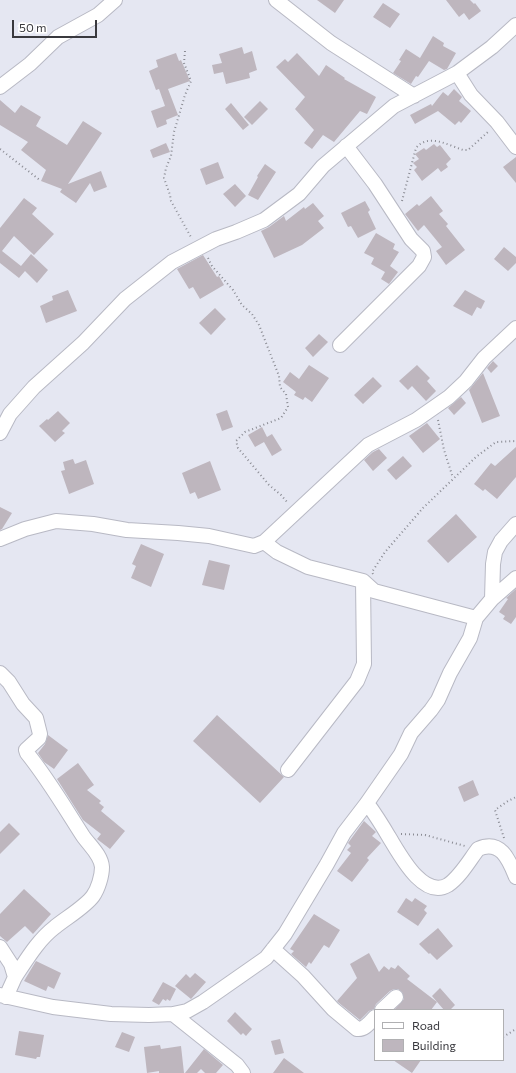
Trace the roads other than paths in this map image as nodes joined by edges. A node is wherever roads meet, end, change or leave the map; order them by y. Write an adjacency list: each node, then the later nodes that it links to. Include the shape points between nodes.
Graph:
1 (114, 0): 5 (street, via 98,15 58,37 30,64)
2 (276, 0): 6 (street, via 331,43)
3 (516, 25): 4 (street, via 492,47)
4 (456, 73): 6 (street); 8 (street, via 471,95)
5 (0, 87)
6 (414, 96): 7 (street, via 394,106)
7 (346, 146): 11 (street, via 423,251 424,257 419,266); 13 (street, via 323,166 298,194 264,220 216,239 172,262 125,299 84,343 34,387 10,414)
8 (516, 147)
9 (516, 328): 12 (street)
10 (516, 339): 12 (street)
11 (340, 345)
12 (497, 346): 16 (street, via 449,397 416,420 368,445)
13 (0, 433)
14 (516, 524): 19 (street, via 495,552)
15 (0, 539): 16 (street, via 56,521 209,536 254,546)
16 (264, 542): 18 (street, via 277,552 308,567)
17 (516, 578): 19 (street)
18 (363, 581): 20 (street, via 374,591); 22 (street, via 364,664 357,681)
19 (492, 599): 20 (street)
20 (476, 618): 23 (street, via 470,638 438,700 411,733 401,754)
21 (0, 673): 27 (street, via 36,718 39,738 26,750 27,753 99,857 102,868 93,896 41,940)
22 (288, 770)
23 (367, 803): 24 (street, via 422,882 434,887 447,885 483,847 501,850 510,862); 26 (street, via 344,833 285,934)
24 (516, 877)
25 (0, 947): 27 (street)
26 (273, 949): 31 (street, via 266,958 203,1002 187,1011); 32 (street, via 303,976 333,1009 357,1029 360,1030)
27 (15, 976): 28 (street)
28 (3, 996): 31 (street, via 53,1007 111,1014)
29 (396, 996): 30 (street)
30 (383, 1009)
31 (172, 1014): 33 (street, via 237,1065)
32 (374, 1018)
33 (243, 1073)

